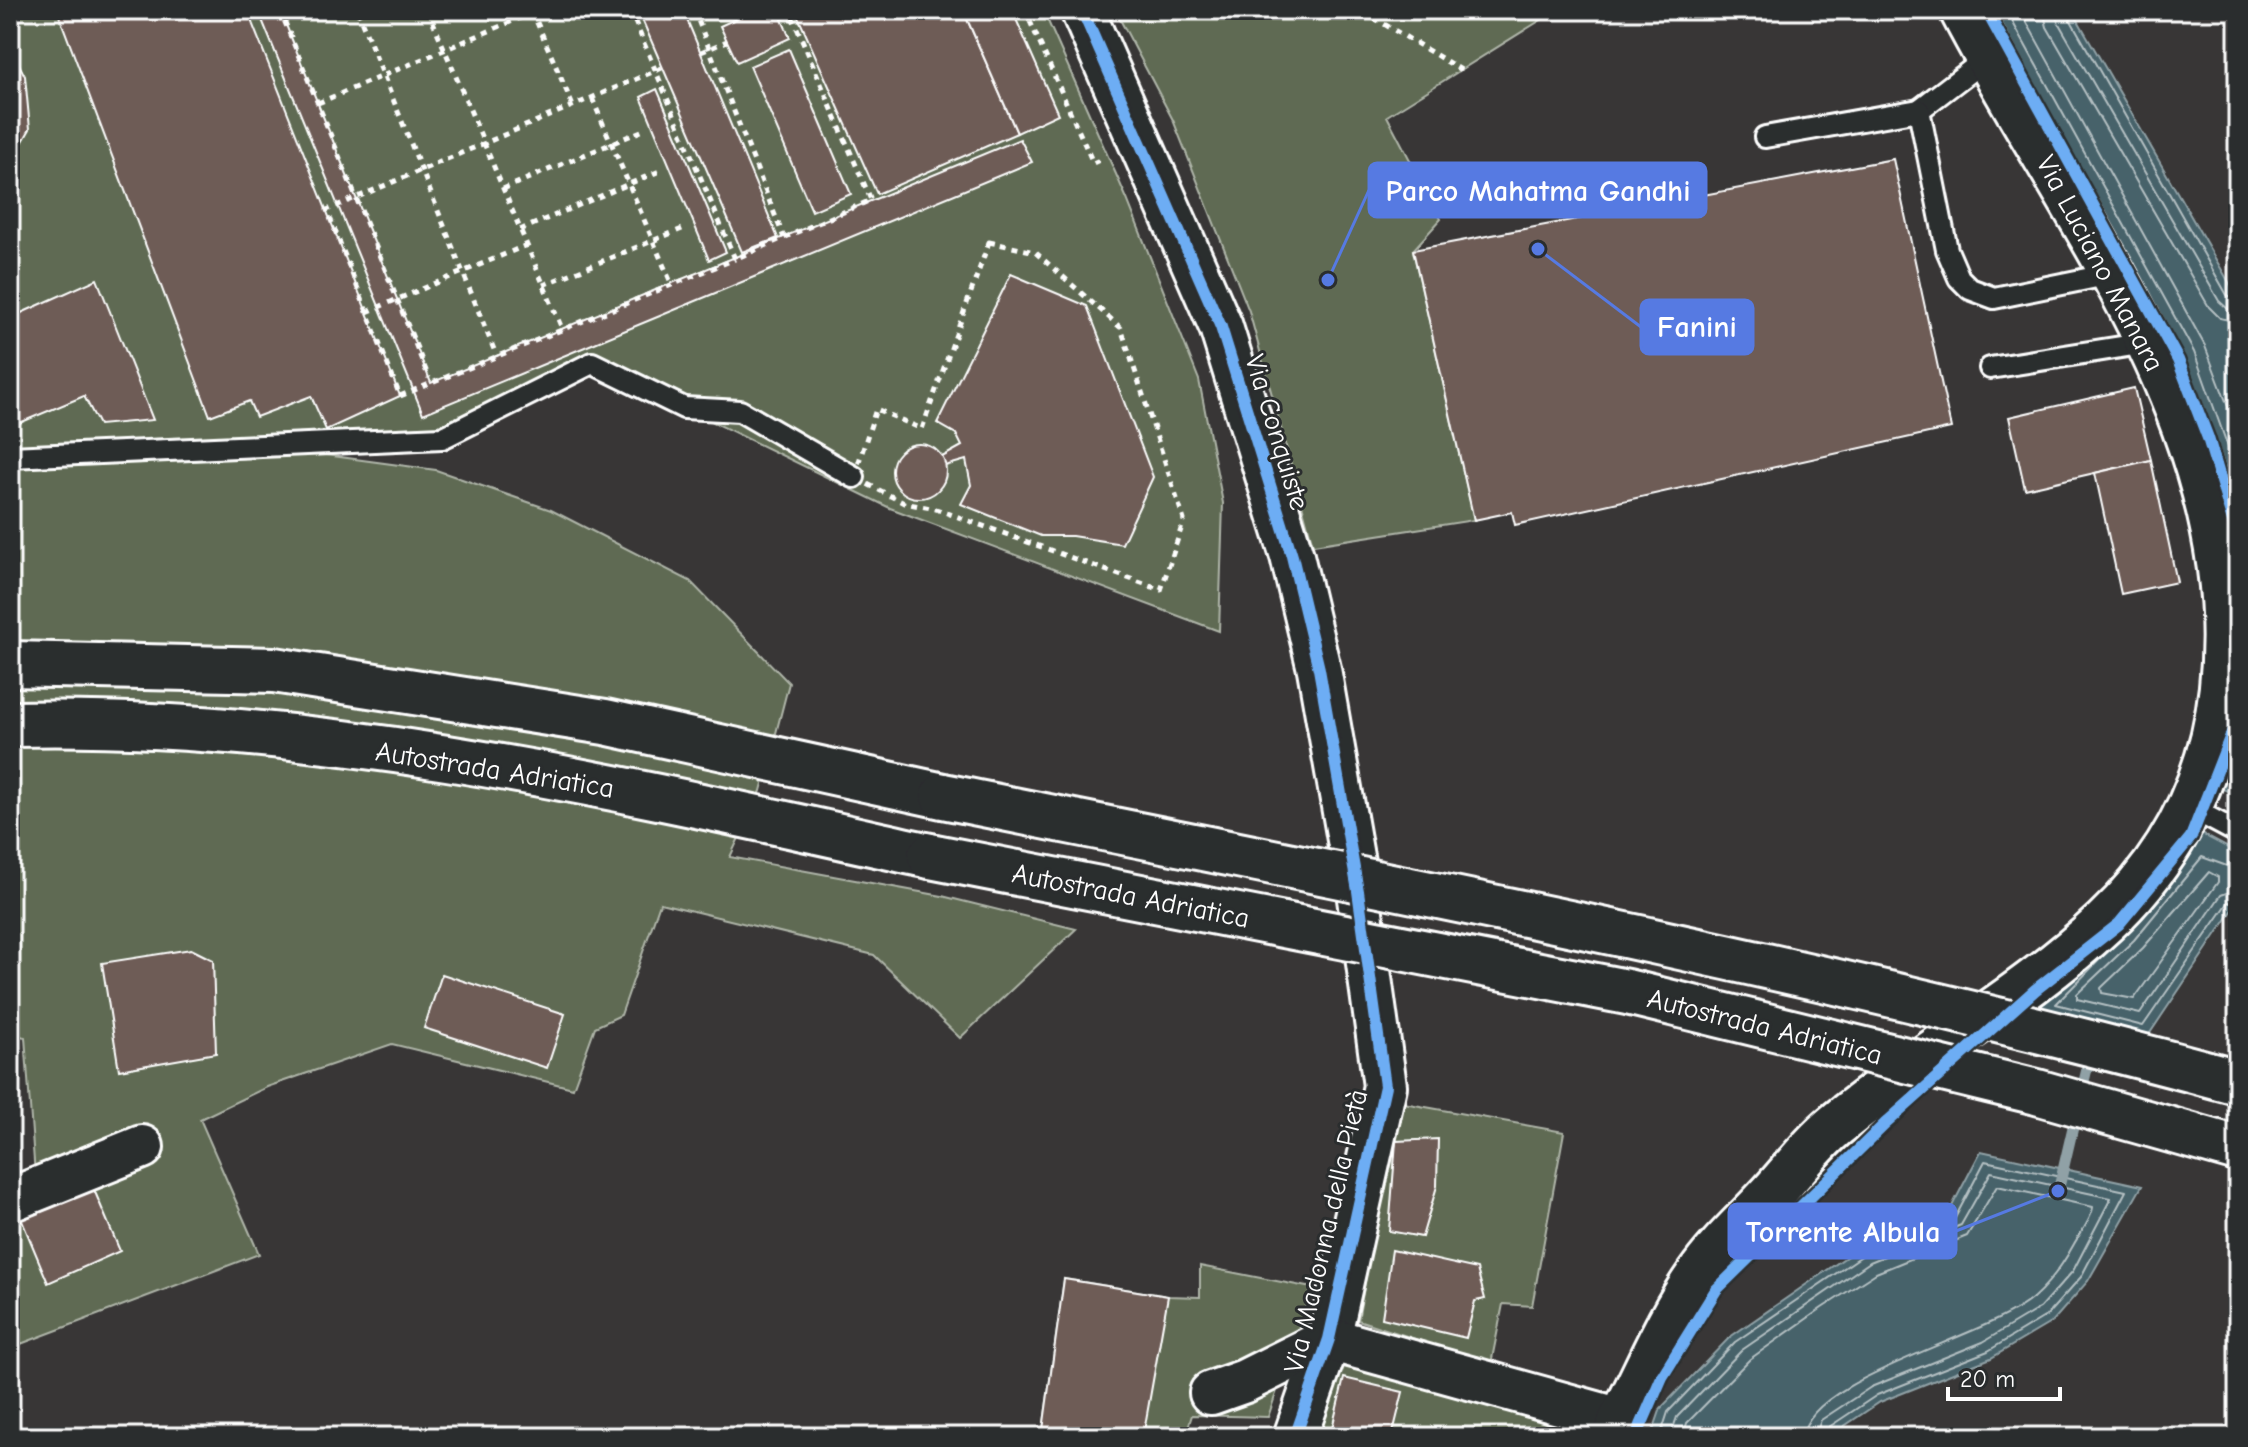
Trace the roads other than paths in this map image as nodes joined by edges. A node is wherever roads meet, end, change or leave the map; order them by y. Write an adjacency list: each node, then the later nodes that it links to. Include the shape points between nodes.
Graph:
1 (1082, 10): 15 (street, Via Conquiste, via 1221,327 1292,556)
2 (1962, 10): 3 (main road, Via Luciano Manara)
3 (1987, 58): 4 (lane); 6 (main road, Via Luciano Manara)
4 (1919, 110): 5 (lane); 6 (lane, via 1947,250 1970,289 2003,297)
5 (1765, 137)
6 (2111, 274): 7 (main road, Via Luciano Manara)
7 (2146, 343): 8 (lane); 13 (main road, Via Luciano Manara, via 2200,472 2226,591 2220,708)
8 (1990, 368)
9 (10, 457): 10 (lane, via 442,438 592,363 684,408 740,411)
10 (854, 477)
11 (10, 664): 16 (main road, Autostrada Adriatica, bridge, via 274,670 605,722 943,796 1632,934 2052,1031)
12 (10, 724): 18 (main road, Autostrada Adriatica, bridge, via 255,732 593,782 930,856 1627,992 2037,1092)
13 (2197, 811): 14 (lane); 22 (main road, Via Luciano Manara, via 2106,921 1834,1126 1698,1275)
14 (2238, 833)
15 (1358, 891): 20 (street, Via Madonna della Pietà, via 1385,1086)
16 (2238, 1082)
17 (142, 1147): 19 (street)
18 (2238, 1149)
19 (10, 1200)
20 (1329, 1339): 21 (street); 22 (street); 23 (street, Via Madonna della Pietà)
21 (1211, 1393)
22 (1618, 1429)
23 (1295, 1437)

